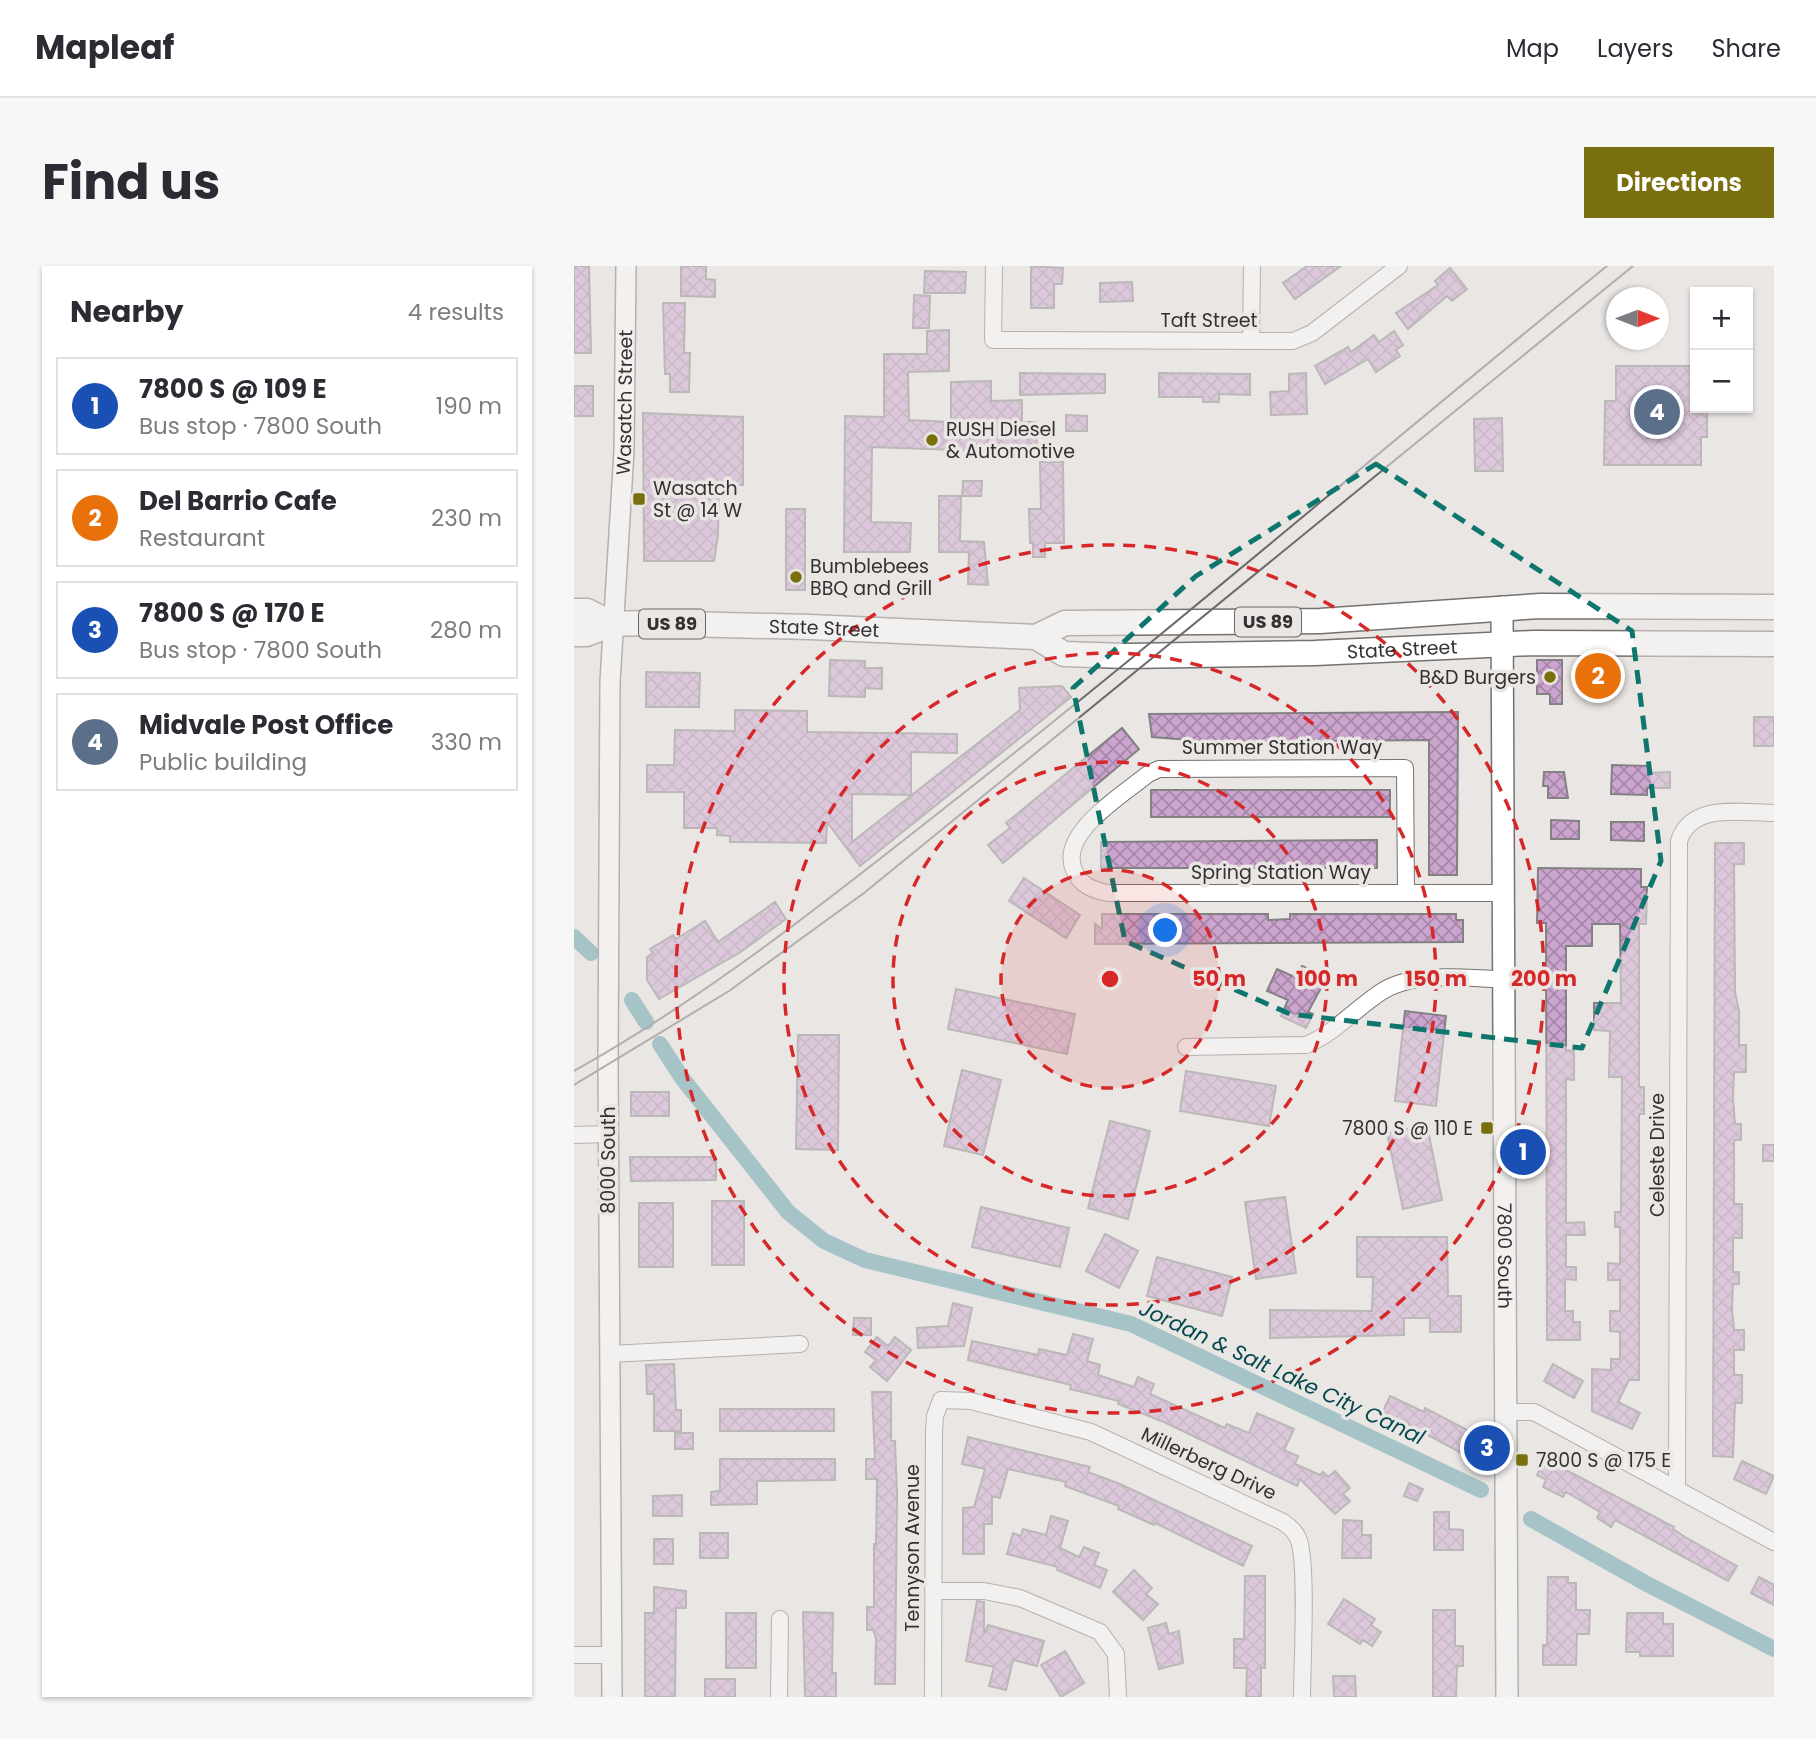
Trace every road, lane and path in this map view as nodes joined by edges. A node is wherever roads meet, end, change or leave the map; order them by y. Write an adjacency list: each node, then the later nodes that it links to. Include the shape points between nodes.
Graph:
1 (626, 266): 9 (street, Wasatch Street, via 624,440)
2 (994, 266): 5 (street, Taft Street, via 993,340)
3 (1252, 266): 5 (street)
4 (1399, 266): 5 (street, Taft Street, via 1303,338)
5 (1251, 341)
6 (1502, 607): 7 (main road, State Street / US 89); 11 (main road, State Street / US 89, via 1320,621 1065,623); 13 (main road, 7800 South)
7 (1774, 607)
8 (574, 611): 9 (main road, State Street / US 89, via 587,611)
9 (613, 624): 10 (main road, State Street / US 89); 11 (main road, State Street / US 89); 20 (street, 8000 South)
10 (574, 634)
11 (1036, 637): 13 (main road, State Street, via 1064,654 1127,656)
12 (1774, 644): 13 (main road, State Street)
13 (1504, 645): 17 (main road, 7800 South)
14 (1774, 813): 26 (street, Celeste Drive, via 1704,814 1682,831 1678,851)
15 (1071, 864): 16 (street, Spring Station Way, via 1084,885 1108,893); 16 (street, Summer Station Way, via 1076,837 1086,826 1160,769 1405,768)
16 (1406, 893): 17 (street, Spring Station Way)
17 (1505, 893): 18 (main road, 7800 South)
18 (1505, 979): 19 (street, via 1427,979 1397,984 1306,1045); 25 (main road, 7800 South)
19 (1185, 1047)
20 (608, 1134): 21 (street); 23 (street, 8000 South)
21 (574, 1135)
22 (800, 1344): 23 (street)
23 (610, 1354): 31 (street, 8000 South)
24 (941, 1401): 28 (street, Tennyson Avenue, via 934,1432); 36 (street, Millerberg Drive, via 971,1401 1091,1432 1292,1529 1302,1560)
25 (1506, 1412): 26 (street, via 1534,1412); 37 (main road, 7800 South)
26 (1677, 1488): 27 (street)
27 (1774, 1542)
28 (933, 1591): 34 (street, Tennyson Avenue); 35 (street, via 984,1591 1020,1598 1100,1632 1116,1654)
29 (780, 1619): 33 (street)
30 (574, 1655): 31 (street)
31 (612, 1655): 32 (street, 8000 South)
32 (612, 1697)
33 (779, 1697)
34 (933, 1697)
35 (1118, 1697)
36 (1302, 1697)
37 (1507, 1697)

